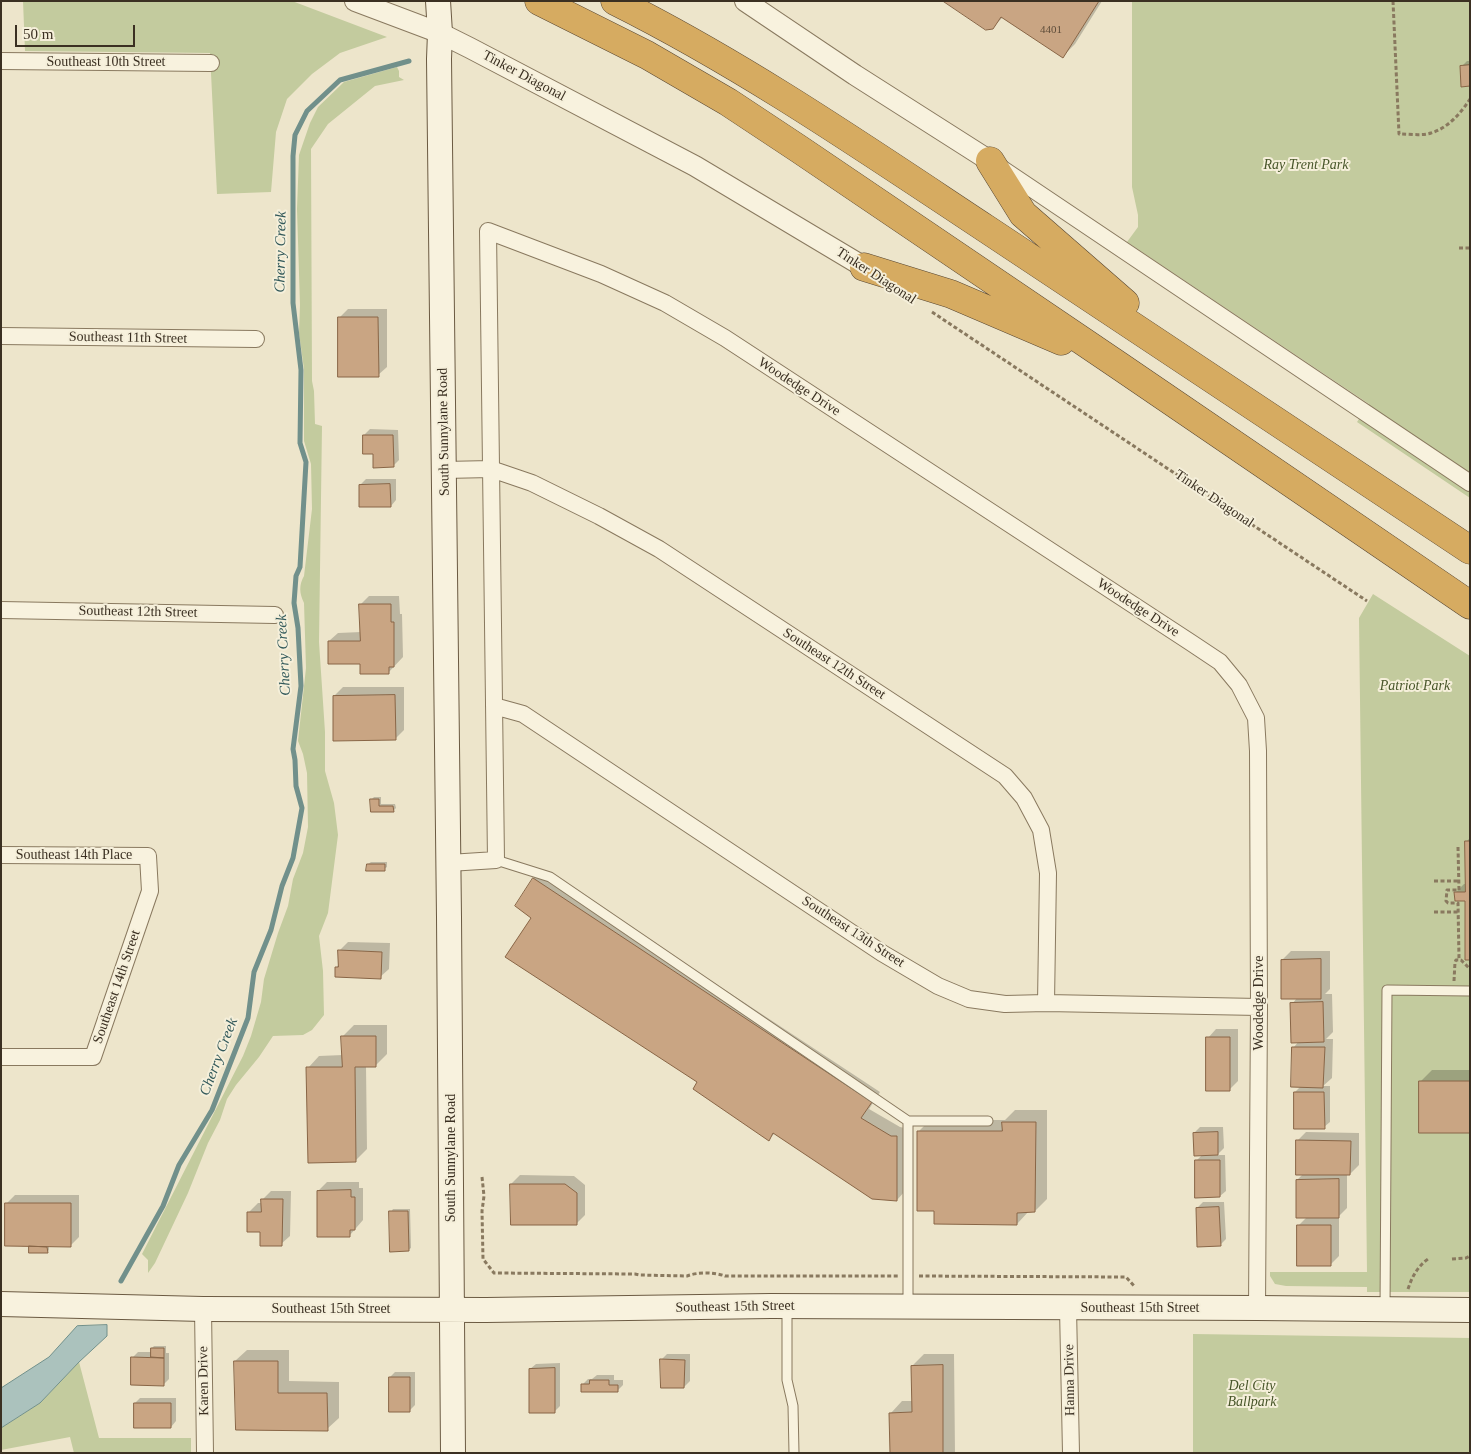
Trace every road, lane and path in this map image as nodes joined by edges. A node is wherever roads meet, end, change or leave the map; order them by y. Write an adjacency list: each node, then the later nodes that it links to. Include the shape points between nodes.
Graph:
1 (355, 1): 7 (street, Tinker Diagonal)
2 (438, 1): 7 (main road, South Sunnylane Road)
3 (539, 1): 18 (highway, via 647,55 728,102)
4 (615, 1): 19 (highway, via 816,116)
5 (745, 1): 11 (street)
6 (1393, 1): 10 (path, via 1399,134 1430,134 1439,130 1462,112)
7 (440, 33): 14 (street, Tinker Diagonal, via 695,166); 20 (main road, South Sunnylane Road)
8 (1, 61): 9 (street, Southeast 10th Street)
9 (211, 63)
10 (1470, 99)
11 (990, 162): 19 (highway, via 1029,220); 22 (street)
12 (1459, 248): 13 (path)
13 (1470, 248)
14 (864, 267): 18 (highway, via 951,294)
15 (930, 311): 24 (path, Tinker Diagonal)
16 (1, 336): 17 (street, Southeast 11th Street)
17 (256, 339)
18 (1118, 365): 25 (highway)
19 (1209, 376): 23 (highway)
20 (444, 470): 21 (street, Southeast 12th Street); 33 (main road, South Sunnylane Road)
21 (491, 470): 28 (street); 42 (street, Southeast 12th Street, via 532,483 659,549 1005,776 1024,798 1041,830 1048,873); 43 (street, Woodedge Drive, via 488,231 601,274 665,303 725,338 1220,662 1239,685 1256,718)
22 (1470, 483)
23 (1470, 550)
24 (1367, 601)
25 (1470, 605)
26 (1, 610): 27 (street, Southeast 12th Street)
27 (275, 614)
28 (494, 706): 32 (street); 42 (street, Southeast 13th Street, via 523,714 882,953 938,986 970,999 1005,1004)
29 (1458, 847): 35 (path)
30 (1, 855): 31 (street, Southeast 14th Place)
31 (148, 856): 44 (street, Southeast 14th Street, via 150,891 93,1057)
32 (496, 860): 33 (street); 45 (lane, via 550,877)
33 (449, 863): 60 (main road, South Sunnylane Road)
34 (1434, 881): 35 (path)
35 (1459, 881): 37 (path, via 1459,890 1447,890 1446,901 1458,903)
36 (1434, 912): 37 (path)
37 (1458, 912): 38 (path)
38 (1459, 959): 39 (path); 40 (path, via 1454,962)
39 (1470, 969)
40 (1454, 991): 41 (lane); 61 (lane, via 1386,990)
41 (1470, 991)
42 (1046, 1003): 43 (street, Southeast 13th Street)
43 (1259, 1007): 58 (street, Woodedge Drive)
44 (1, 1057)
45 (908, 1121): 46 (lane); 51 (lane)
46 (988, 1121)
47 (482, 1177): 51 (path, via 483,1259 494,1273)
48 (1470, 1256): 50 (path)
49 (1428, 1259): 53 (path, via 1412,1276)
50 (1452, 1259)
51 (908, 1276): 52 (path, via 1126,1277); 56 (lane)
52 (1136, 1288)
53 (1408, 1289)
54 (1, 1304): 59 (main road, Southeast 15th Street)
55 (787, 1306): 56 (main road, Southeast 15th Street); 60 (main road, Southeast 15th Street); 65 (lane, via 787,1380 793,1406)
56 (908, 1307): 57 (main road, Southeast 15th Street)
57 (1068, 1308): 58 (main road, Southeast 15th Street); 66 (street, Hanna Drive)
58 (1257, 1308): 61 (main road, Southeast 15th Street)
59 (203, 1309): 60 (main road, Southeast 15th Street); 63 (street, Karen Drive)
60 (452, 1310): 64 (main road, South Sunnylane Road)
61 (1385, 1310): 62 (main road, Southeast 15th Street)
62 (1470, 1310)
63 (205, 1453)
64 (454, 1453)
65 (794, 1453)
66 (1071, 1453)

